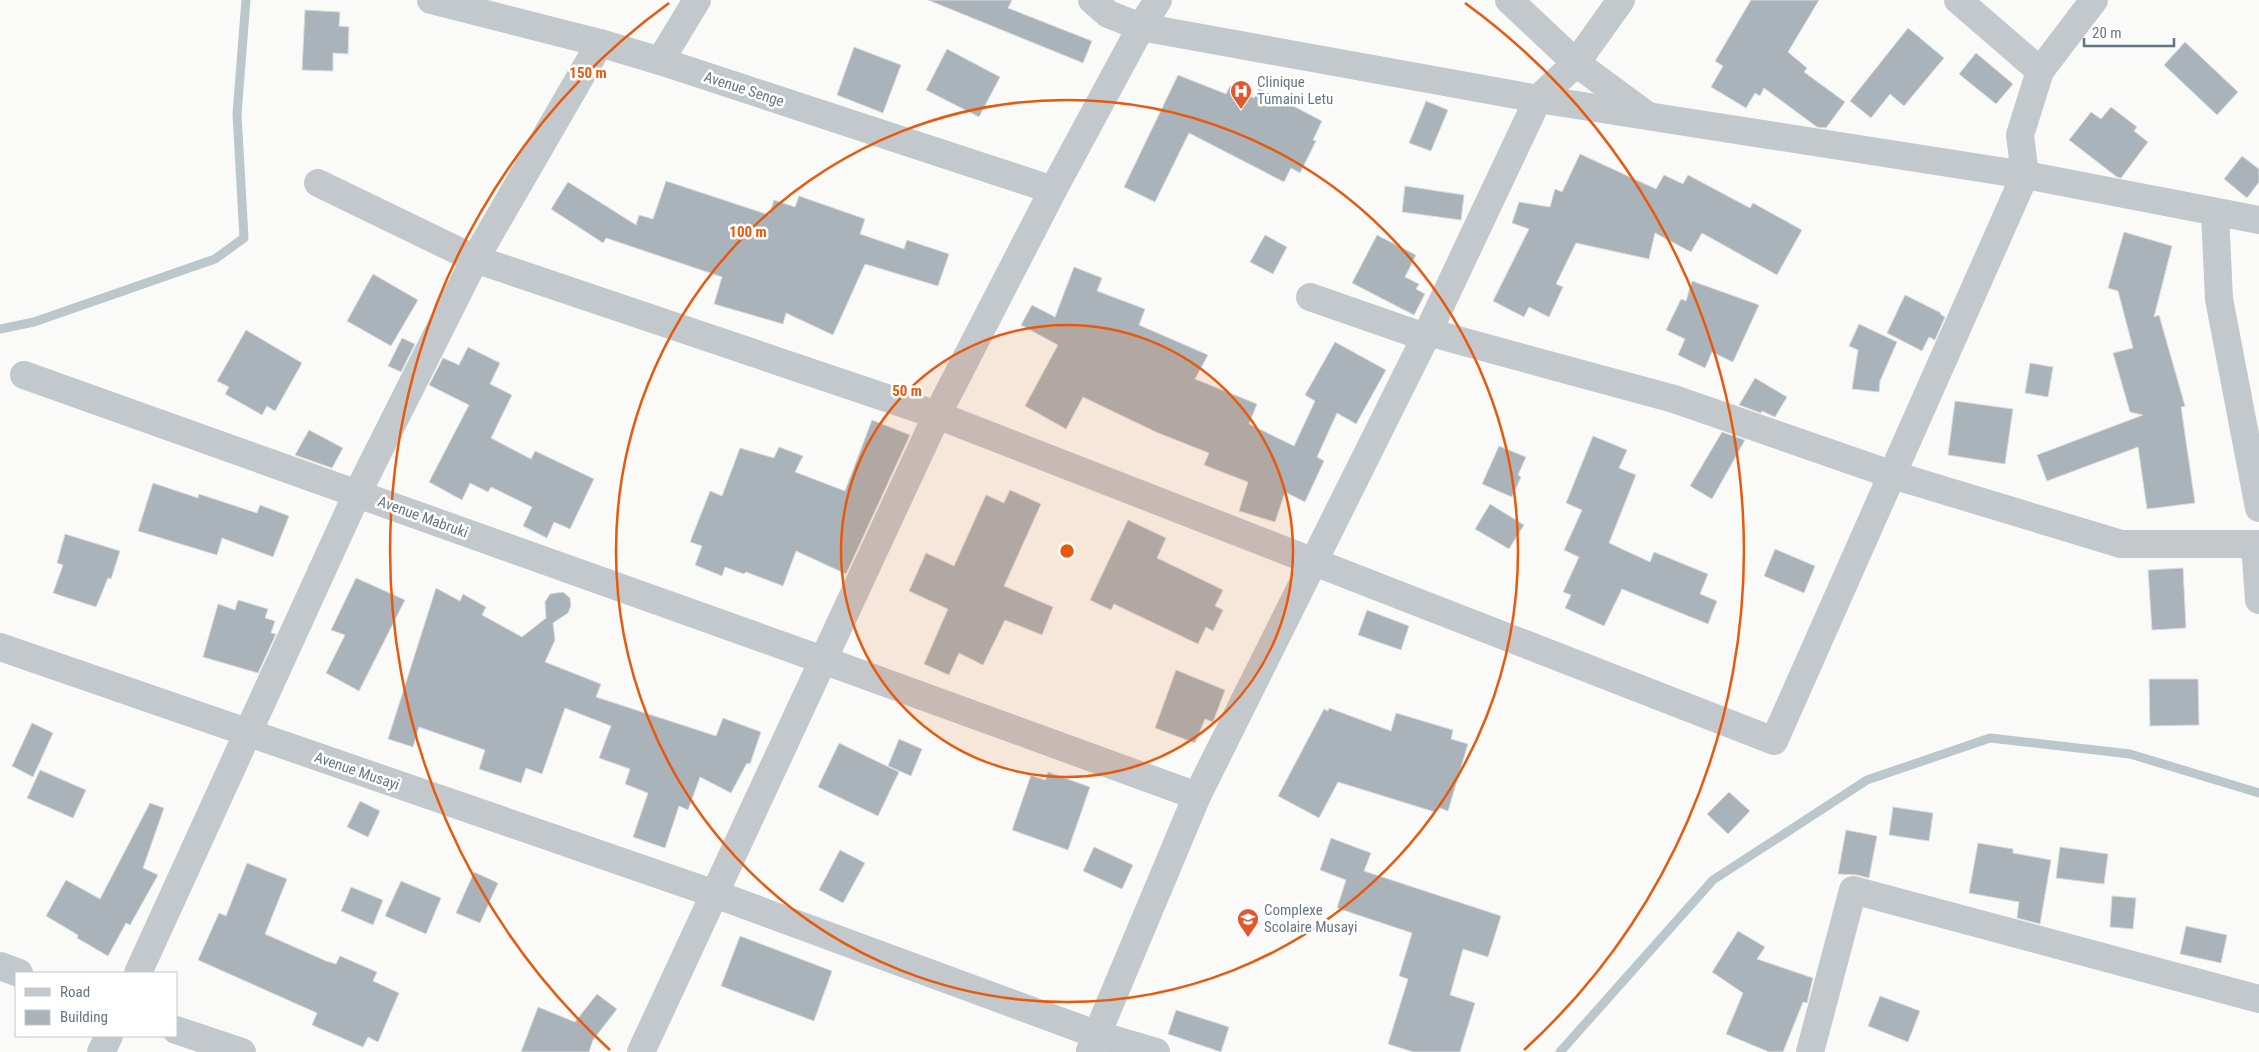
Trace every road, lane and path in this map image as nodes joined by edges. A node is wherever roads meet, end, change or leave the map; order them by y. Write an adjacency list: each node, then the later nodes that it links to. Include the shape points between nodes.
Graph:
1 (431, 0): 10 (street, Avenue Senge)
2 (697, 0): 11 (street)
3 (1092, 0): 9 (street, via 1108,14)
4 (1158, 0): 9 (street)
5 (1509, 0): 12 (street)
6 (1621, 0): 12 (street)
7 (1958, 0): 13 (street)
8 (2094, 0): 13 (street)
9 (1141, 27): 14 (street); 18 (street)
10 (600, 43): 11 (street, Avenue Senge); 21 (street)
11 (660, 61): 18 (street, Avenue Senge)
12 (1576, 63): 14 (street); 15 (street)
13 (2040, 71): 16 (street, via 2020,135)
14 (1538, 99): 15 (street); 23 (street)
15 (1648, 116): 16 (street)
16 (2025, 175): 19 (street); 26 (street)
17 (318, 183): 21 (street)
18 (1053, 190): 25 (street)
19 (2215, 213): 20 (street); 28 (street, via 2219,299)
20 (2259, 220)
21 (476, 259): 25 (street); 27 (street)
22 (1310, 297): 23 (street)
23 (1426, 335): 26 (street, via 1674,399); 30 (street)
24 (24, 375): 27 (street, Avenue Mabruki)
25 (937, 415): 30 (street); 33 (street)
26 (1893, 475): 29 (street, via 2121,544); 30 (street, via 1774,741)
27 (357, 494): 33 (street, Avenue Mabruki); 34 (street)
28 (2259, 508)
29 (2257, 544): 31 (street)
30 (1315, 562): 35 (street)
31 (2259, 600)
32 (0, 647): 34 (street, Avenue Musayi)
33 (823, 660): 35 (street, Avenue Mabruki); 36 (street)
34 (247, 733): 36 (street, Avenue Musayi); 39 (street)
35 (1197, 796): 43 (street)
36 (715, 894): 43 (street, Avenue Musayi); 46 (street)
37 (0, 966): 38 (street)
38 (16, 972)
39 (138, 972)
40 (2259, 999): 48 (street, via 1853,890)
41 (178, 1031): 45 (street)
42 (108, 1037): 44 (street)
43 (1094, 1043): 47 (street, Avenue Musayi)
44 (101, 1052)
45 (242, 1052)
46 (641, 1052)
47 (1156, 1052)
48 (1810, 1052)

